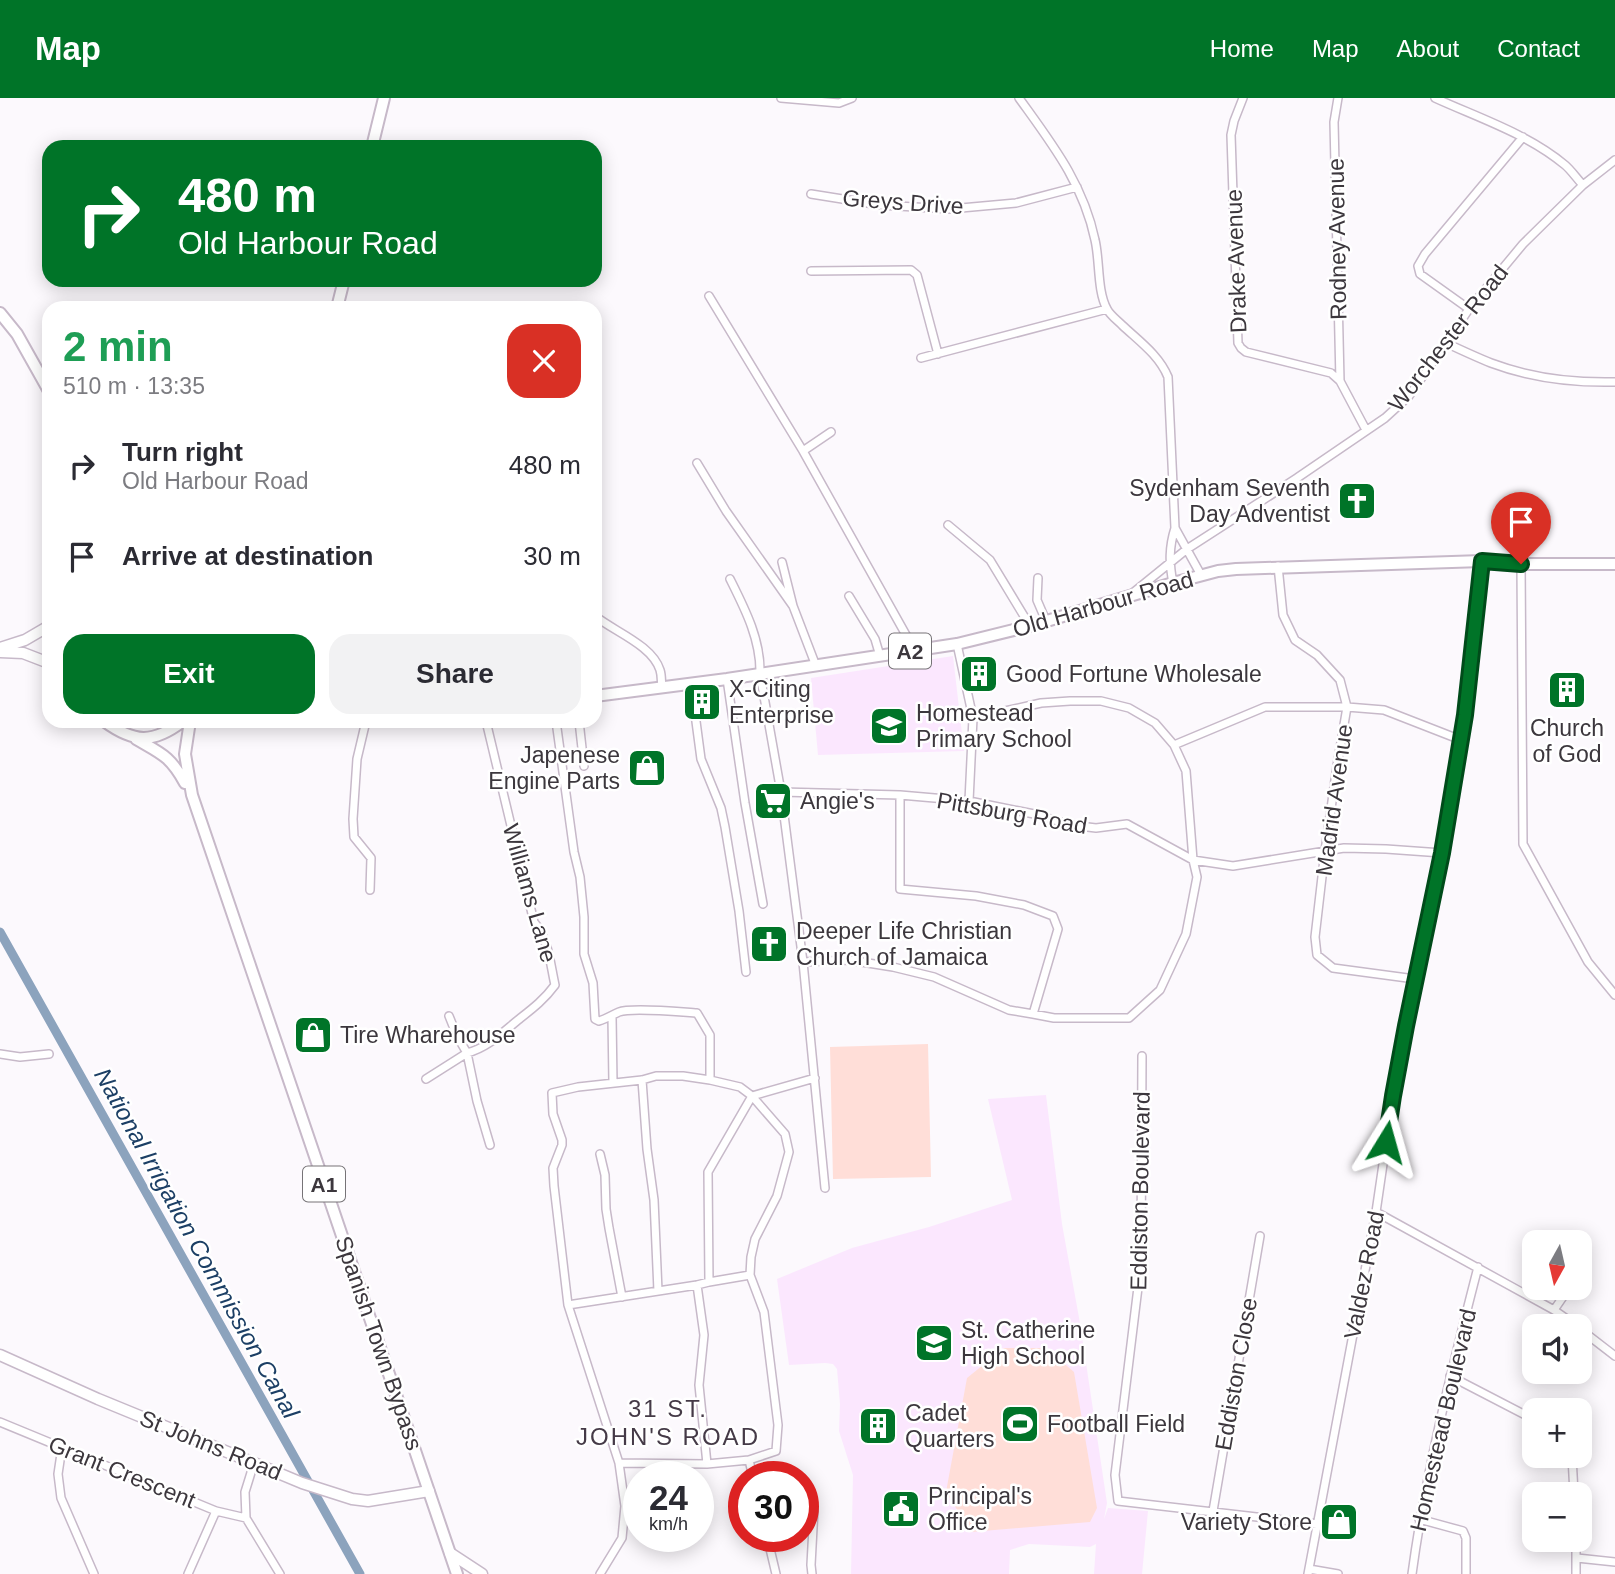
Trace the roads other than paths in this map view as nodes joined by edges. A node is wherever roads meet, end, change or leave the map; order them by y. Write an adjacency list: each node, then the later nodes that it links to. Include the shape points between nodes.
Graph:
1 (384, 98): 9 (main road)
2 (781, 98): 3 (street, via 839,103)
3 (852, 98)
4 (1019, 98): 12 (street)
5 (1243, 98): 23 (street, Drake Avenue, via 1231,135 1238,342 1246,352 1331,373)
6 (1338, 98): 23 (street, Rodney Avenue, via 1334,122)
7 (1435, 98): 8 (street)
8 (1523, 137): 11 (street, via 1567,167); 17 (street, via 1418,266 1420,274)
9 (374, 140)
10 (1615, 160): 11 (street, Worchester Road)
11 (1583, 185): 17 (street, Worchester Road, via 1523,244)
12 (1077, 187): 13 (street, Greys Drive, via 1016,203 950,209 880,205); 16 (street, via 1095,241)
13 (811, 194)
14 (811, 271): 20 (street, via 911,270)
15 (709, 296): 27 (street)
16 (1107, 309): 20 (street); 30 (street, via 1156,356 1168,377)
17 (1469, 309): 19 (street, Worchester Road)
18 (0, 313): 22 (main road)
19 (1447, 343): 24 (street, via 1492,364 1535,376); 25 (street, Worchester Road, via 1409,396)
20 (937, 354): 21 (street)
21 (921, 358)
22 (42, 379)
23 (1340, 381): 25 (street)
24 (1615, 382)
25 (1366, 430): 31 (street, Worchester Road)
26 (831, 432): 27 (street)
27 (803, 451): 51 (street)
28 (697, 463): 44 (street)
29 (948, 525): 47 (street, via 990,560)
30 (1175, 528): 31 (street); 34 (street)
31 (1187, 549): 34 (street, Worchester Road); 38 (street)
32 (1482, 561): 35 (main road, Old Harbour Road / A2); 37 (main road, Old Harbour Road / A2); 70 (street, Valdez Road)
33 (782, 562): 44 (street)
34 (1169, 562): 41 (street); 43 (street, Worchester Road)
35 (1521, 564): 36 (main road, Old Harbour Road / A2); 85 (street, via 1523,844 1588,962)
36 (1615, 564)
37 (1278, 566): 38 (main road, Old Harbour Road / A2); 60 (street, Madrid Avenue, via 1283,615 1294,640 1317,655 1340,680)
38 (1201, 575): 41 (main road, Old Harbour Road / A2)
39 (1038, 578): 46 (street, via 1037,600)
40 (730, 579): 55 (street, via 749,617)
41 (1173, 583): 43 (main road, Old Harbour Road / A2)
42 (849, 596): 52 (street)
43 (1129, 596): 46 (main road, Old Harbour Road / A2)
44 (793, 606): 54 (street)
45 (602, 620): 58 (street, via 654,657)
46 (1046, 621): 47 (main road, Old Harbour Road / A2)
47 (1030, 626): 49 (main road, Old Harbour Road / A2)
48 (42, 630): 50 (street)
49 (957, 644): 51 (main road, Old Harbour Road / A2); 61 (street)
50 (0, 650): 53 (street)
51 (915, 651): 52 (main road, Old Harbour Road / A2)
52 (880, 656): 54 (main road, Old Harbour Road / A2)
53 (42, 660)
54 (816, 666): 55 (main road, Old Harbour Road / A2)
55 (760, 674): 56 (main road, Old Harbour Road / A2); 73 (street)
56 (727, 679): 57 (main road, Old Harbour Road / A2); 81 (street)
57 (691, 684): 58 (main road, Old Harbour Road / A2); 83 (street, via 701,759 725,827)
58 (662, 687): 59 (main road, Old Harbour Road / A2)
59 (602, 695)
60 (1347, 707): 70 (street, via 1384,710); 71 (street, via 1265,707); 77 (street, Madrid Avenue)
61 (973, 718): 71 (street, via 1041,703 1101,701 1129,708 1155,723); 76 (street)
62 (114, 728): 69 (main road, A1)
63 (172, 728): 69 (main road)
64 (189, 728): 74 (main road, Spanish Town Bypass / A1, via 185,764)
65 (364, 728): 80 (street, via 353,820 354,837 372,865)
66 (488, 728): 89 (street, Williams Lane, via 534,922 543,932 555,985 505,1031)
67 (557, 728): 88 (street, via 580,877 584,954 593,983 595,1019)
68 (580, 728): 72 (street)
69 (135, 738): 74 (main road, Spanish Town Bypass / A1, via 175,765)
70 (1461, 740): 78 (street, Valdez Road)
71 (1174, 745): 79 (street, via 1186,771)
72 (584, 766)
73 (781, 792): 75 (street, Pittsburg Road); 82 (street)
74 (192, 795): 126 (main road, Spanish Town Bypass / A1)
75 (900, 795): 76 (street, Pittsburg Road); 86 (street, via 900,889 988,898 1054,916 1058,929)
76 (969, 802): 79 (street, Pittsburg Road, via 1071,825 1127,824)
77 (1325, 851): 78 (street, Pittsburg Road); 79 (street, Pittsburg Road, via 1233,866); 84 (street, Madrid Avenue, via 1317,955 1333,968)
78 (1442, 853): 84 (street, Valdez Road)
79 (1193, 860): 86 (street, via 1197,877 1186,934 1160,990 1129,1018)
80 (370, 890)
81 (763, 904)
82 (803, 962): 86 (street, via 849,960 893,967 934,977 1009,1010); 93 (street)
83 (746, 972)
84 (1415, 979): 102 (street, Valdez Road)
85 (1615, 995)
86 (1033, 1014)
87 (449, 1016): 89 (street)
88 (612, 1017): 96 (street, via 632,1010 697,1013 710,1035); 97 (street)
89 (467, 1053): 94 (street); 99 (street)
90 (0, 1054): 91 (street)
91 (49, 1054)
92 (1142, 1056): 128 (street, Eddiston Boulevard, via 1142,1263 1115,1475 1118,1501)
93 (815, 1077): 98 (street); 101 (street)
94 (426, 1079)
95 (642, 1080): 96 (street, via 683,1076); 97 (street); 108 (street)
96 (710, 1080): 98 (street, via 740,1087)
97 (613, 1083): 111 (street, via 552,1093 562,1140 553,1168)
98 (752, 1096): 105 (street, via 785,1134 789,1152 777,1196 755,1239); 106 (street, via 708,1171)
99 (490, 1145)
100 (600, 1154): 109 (street)
101 (825, 1188)
102 (1376, 1212): 104 (street); 131 (street, Valdez Road)
103 (1260, 1236): 128 (street, Eddiston Close)
104 (1478, 1267): 112 (street); 117 (street, Homestead Boulevard)
105 (750, 1275): 106 (street); 122 (street, via 764,1312 778,1425 776,1451)
106 (709, 1282): 107 (street)
107 (697, 1285): 108 (street); 121 (street, via 704,1335 699,1385)
108 (658, 1291): 109 (street)
109 (622, 1297): 111 (street)
110 (1561, 1300): 112 (street)
111 (568, 1305): 124 (street)
112 (1554, 1310): 113 (street)
113 (1559, 1314)
114 (1592, 1339): 116 (street)
115 (0, 1355): 123 (street, St Johns Road)
116 (1615, 1356)
117 (1450, 1376): 118 (street); 130 (street, Homestead Boulevard)
118 (1522, 1413)
119 (0, 1422): 120 (street, Grant Crescent)
120 (62, 1447): 127 (street, Grant Crescent); 139 (street, via 61,1498)
121 (707, 1461)
122 (749, 1461)
123 (254, 1463): 126 (street, St Johns Road, via 360,1501); 129 (street, via 245,1492)
124 (619, 1463): 125 (street); 144 (street, via 625,1506 622,1538)
125 (623, 1463)
126 (429, 1491): 135 (main road, Spanish Town Bypass / A1)
127 (216, 1511): 129 (street, Grant Crescent); 140 (street)
128 (1213, 1511): 131 (street, Eddiston Boulevard)
129 (246, 1518): 141 (street)
130 (1419, 1519): 148 (street, Homestead Boulevard); 149 (street, via 1462,1531)
131 (1317, 1524): 138 (street, Valdez Road)
132 (771, 1552): 145 (street)
133 (812, 1552): 146 (street)
134 (1577, 1552): 136 (street)
135 (450, 1553): 142 (main road, Spanish Town Bypass / A1); 143 (street)
136 (1577, 1558): 137 (street); 150 (street)
137 (1615, 1562)
138 (1309, 1571): 147 (street)
139 (94, 1574)
140 (188, 1574)
141 (280, 1574)
142 (457, 1574)
143 (481, 1574)
144 (600, 1574)
145 (776, 1574)
146 (812, 1574)
147 (1338, 1574)
148 (1412, 1574)
149 (1466, 1574)
150 (1576, 1574)

